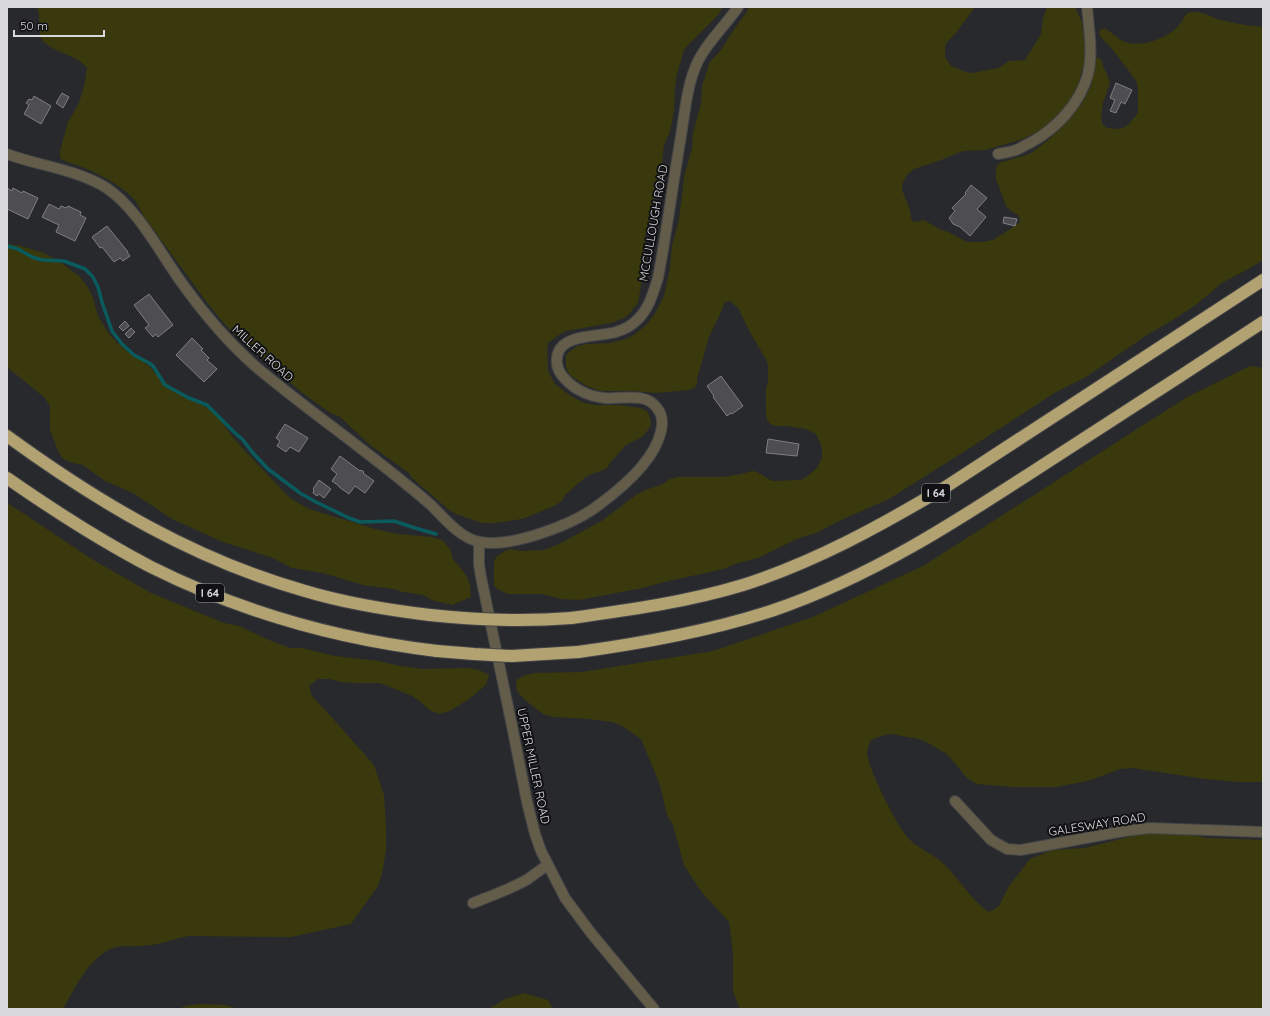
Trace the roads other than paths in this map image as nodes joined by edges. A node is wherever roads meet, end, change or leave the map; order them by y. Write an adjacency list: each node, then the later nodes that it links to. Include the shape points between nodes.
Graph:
1 (738, 7): 9 (street, MCCULLOUGH ROAD, via 706,48 698,61 692,80 658,278 648,306 636,321 625,329 578,338 563,345 557,354 560,374 580,391 605,398 647,399 654,404 661,418 658,439 644,463 632,476 608,498 581,517 552,530 515,540)
2 (1087, 7): 4 (street, via 1090,57 1088,75 1080,95 1064,118 1042,136 1017,150)
3 (7, 154): 9 (street, MILLER ROAD, via 79,175 115,194 136,216 202,310 240,353 406,484 460,532)
4 (998, 154)
5 (1263, 280): 7 (highway, I 64, bridge, via 944,488 842,545 743,585 690,599 571,618 506,620 430,615 341,600 265,579 145,526 74,483)
6 (1263, 322): 8 (highway, I 64, bridge, via 978,507 874,567 775,609 728,624 649,642 578,652 512,656 437,651 354,637 272,616 230,602 151,566 76,524)
7 (7, 436)
8 (7, 478)
9 (479, 542): 12 (street, UPPER MILLER ROAD, via 481,577 527,802 535,834)
10 (955, 801): 11 (street, GALESWAY ROAD, via 991,840 1007,849 1021,850 1150,828)
11 (1263, 832)
12 (548, 865): 13 (street, via 506,890); 14 (street, UPPER MILLER ROAD, via 573,909)
13 (473, 903)
14 (654, 1009)

